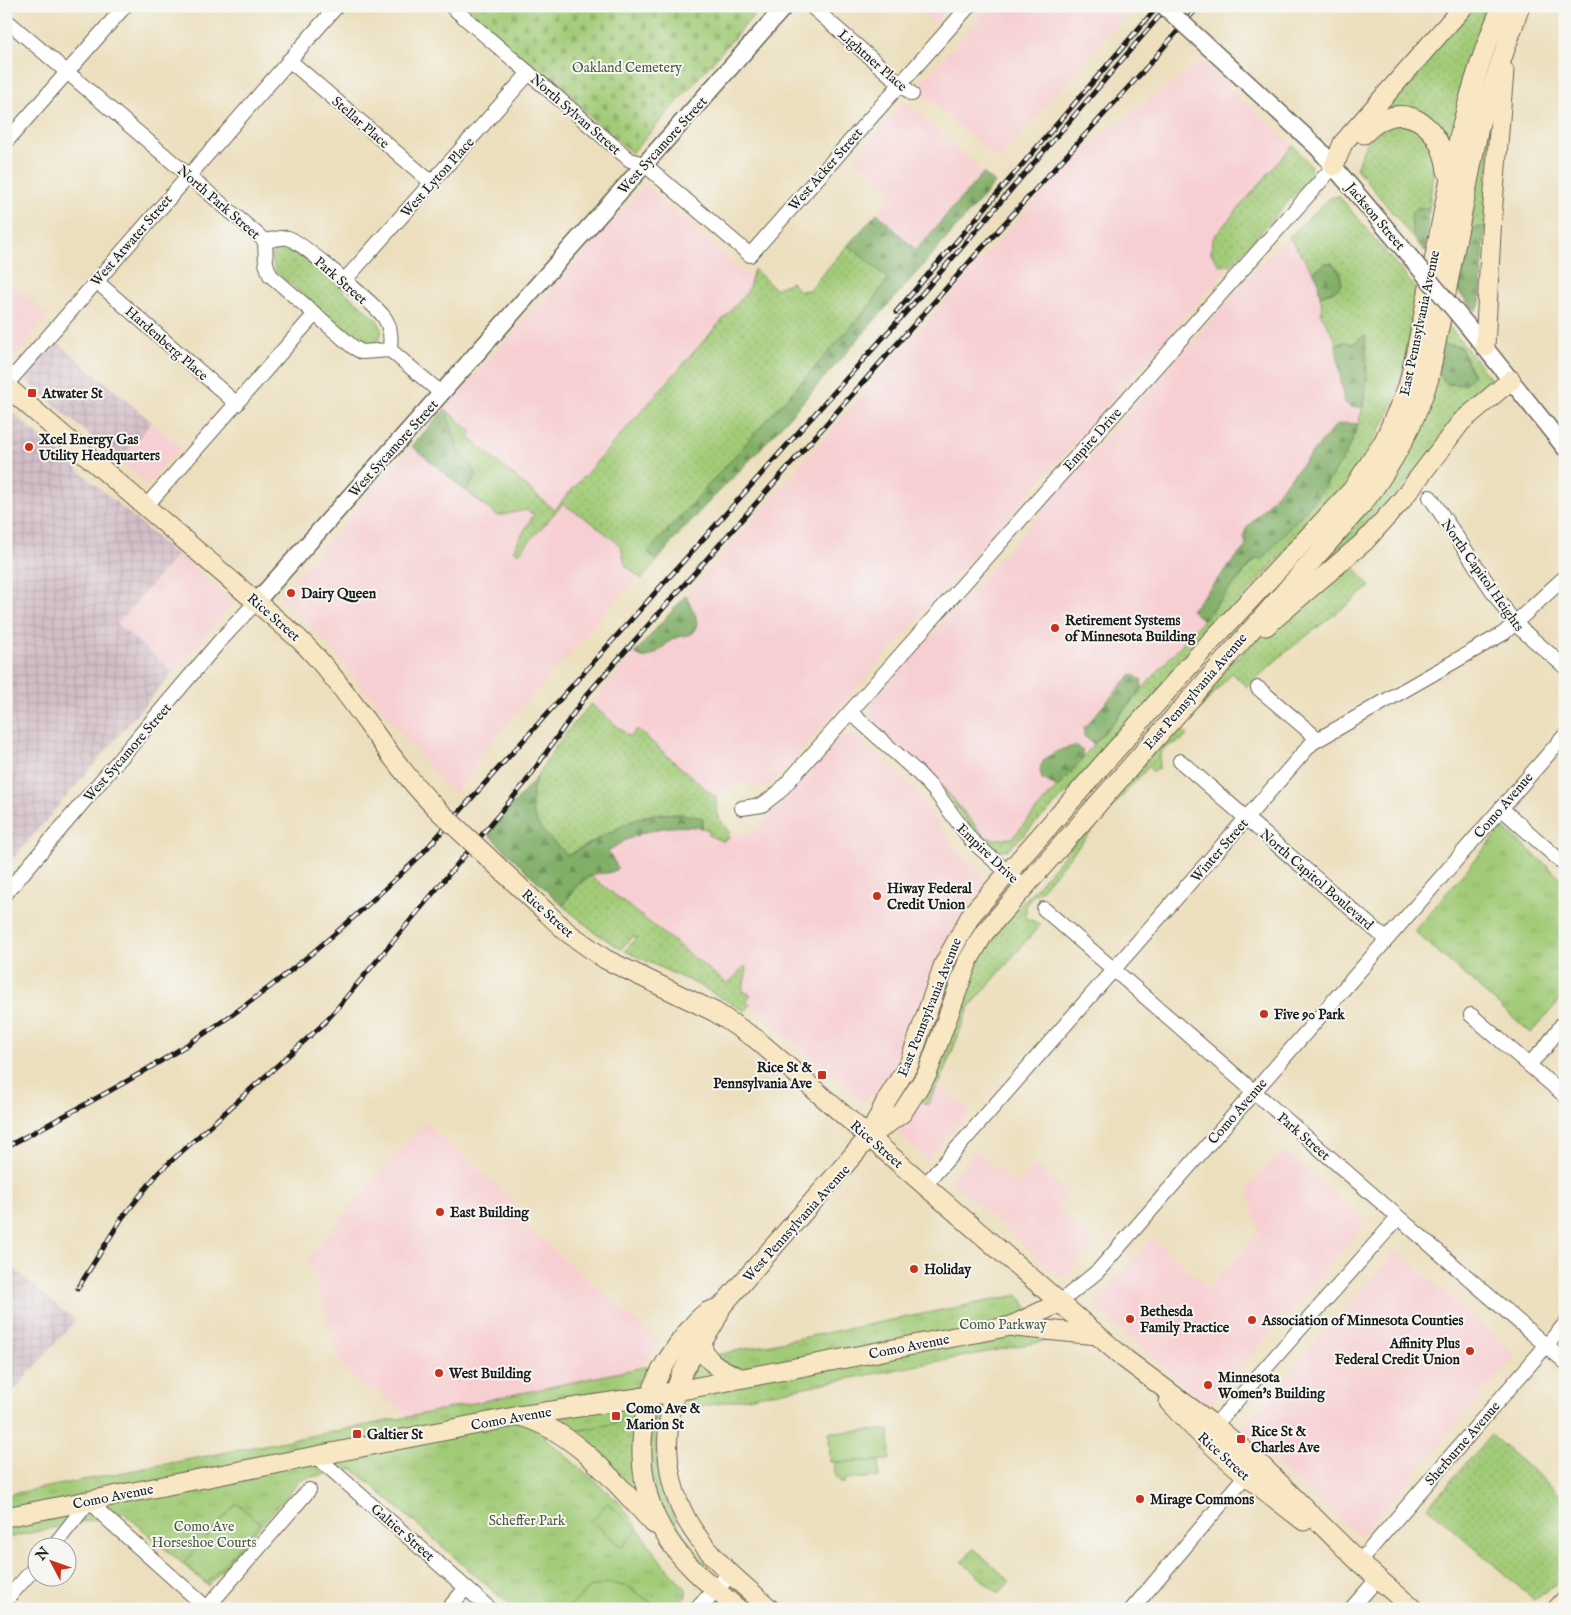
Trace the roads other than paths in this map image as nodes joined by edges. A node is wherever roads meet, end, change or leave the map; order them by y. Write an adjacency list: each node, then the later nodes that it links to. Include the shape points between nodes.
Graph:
1 (126, 6): 14 (street)
2 (336, 6): 13 (street, West Atwater Street)
3 (451, 6): 15 (street, North Sylvan Street)
4 (785, 6): 19 (street, West Sycamore Street)
5 (811, 6): 16 (street, Lightner Place)
6 (969, 6): 16 (street, West Acker Street)
7 (1164, 6): 20 (street, Jackson Street, bridge)
8 (1464, 6): 20 (main road, via 1342,143)
9 (1502, 6): 23 (main road, East Pennsylvania Avenue, via 1472,88)
10 (1520, 6): 12 (main road, East Pennsylvania Avenue)
11 (6, 20): 14 (street, North Park Street)
12 (1506, 42): 29 (main road); 42 (main road, East Pennsylvania Avenue, via 1480,122 1433,359 1423,397 1407,434 1388,469 1364,502)
13 (289, 60): 21 (street, West Atwater Street); 22 (street, Stellar Place)
14 (68, 72): 18 (street); 21 (street, North Park Street)
15 (530, 73): 19 (street, North Sylvan Street, via 630,160); 22 (street, West Lyton Place)
16 (899, 84): 17 (street, Lightner Place); 25 (street, West Acker Street)
17 (912, 94)
18 (6, 142)
19 (644, 164): 25 (street, North Sylvan Street); 33 (street, West Sycamore Street)
20 (1334, 166): 23 (main road, via 1378,120 1401,114 1424,125 1443,149); 29 (street, Jackson Street, bridge); 44 (street, Empire Drive)
21 (188, 175): 24 (street, North Park Street); 26 (street, West Atwater Street)
22 (432, 183): 27 (street, West Lyton Place)
23 (1446, 190): 52 (main road, East Pennsylvania Avenue, via 1408,386 1375,458 1347,495 1203,650)
24 (264, 241): 27 (street, Park Street, via 288,238 298,243); 28 (street, North Park Street, via 270,275)
25 (750, 255)
26 (96, 281): 32 (street, West Atwater Street); 34 (street, Hardenberg Place)
27 (344, 282): 30 (street, Park Street, via 384,316 391,333)
28 (316, 314): 30 (street, North Park Street, via 352,347 362,352); 34 (street)
29 (1485, 347): 31 (street, Jackson Street)
30 (390, 350): 33 (street)
31 (1511, 380): 35 (street, Jackson Street); 42 (main road, via 1461,422 1401,501 1365,541)
32 (6, 385): 37 (main road, Rice Street)
33 (441, 393): 39 (street, West Sycamore Street)
34 (237, 404): 37 (street)
35 (1565, 448)
36 (1430, 497): 40 (street, North Capitol Heights)
37 (146, 505): 39 (main road, Rice Street)
38 (1565, 577): 40 (street, Winter Street)
39 (257, 601): 54 (street, West Sycamore Street); 63 (main road, Rice Street, bridge, via 319,659 401,770 438,810 567,932 606,960 731,1022 785,1063)
40 (1514, 623): 41 (street, North Capitol Heights); 46 (street, Winter Street, via 1504,633)
41 (1565, 667)
42 (1215, 668): 53 (main road, East Pennsylvania Avenue)
43 (1258, 688): 46 (street)
44 (850, 712): 48 (street, Empire Drive, via 779,792 762,805); 52 (street, Empire Drive, via 918,773 971,840)
45 (1565, 734): 49 (street, Como Avenue)
46 (1318, 739): 50 (street, Winter Street)
47 (1180, 761): 50 (street, North Capitol Boulevard)
48 (742, 808)
49 (1501, 808): 51 (street); 56 (street, Como Avenue)
50 (1247, 818): 56 (street, North Capitol Boulevard); 57 (street, Winter Street)
51 (1565, 865)
52 (1007, 873): 53 (street, Empire Drive); 63 (main road, East Pennsylvania Avenue, via 971,915 952,945 909,1064 886,1101)
53 (1023, 886): 63 (main road, East Pennsylvania Avenue, via 984,933 968,961 934,1059 918,1090 902,1113)
54 (6, 893)
55 (1044, 909): 57 (street, Park Street)
56 (1386, 939): 61 (street, Como Avenue)
57 (1114, 970): 61 (street, Park Street); 64 (street, Winter Street)
58 (1471, 1016): 60 (street)
59 (1565, 1020): 60 (street)
60 (1529, 1064): 62 (street)
61 (1254, 1092): 65 (street, Park Street); 66 (street, Como Avenue, via 1098,1271)
62 (1565, 1096)
63 (869, 1138): 64 (main road, Rice Street); 67 (main road, West Pennsylvania Avenue)
64 (925, 1185): 66 (main road, Rice Street)
65 (1398, 1218): 72 (street, Park Street); 78 (street)
66 (1059, 1303): 69 (main road, Como Avenue); 70 (main road, Rice Street)
67 (721, 1307): 71 (main road, West Pennsylvania Avenue, via 717,1321); 76 (main road, West Pennsylvania Avenue, via 706,1313 678,1345)
68 (1565, 1324): 72 (street, Sherburne Avenue)
69 (1012, 1326): 70 (main road); 74 (main road, Como Avenue)
70 (1097, 1335): 78 (main road, Rice Street)
71 (703, 1338): 74 (main road, via 702,1348 707,1358); 75 (main road, West Pennsylvania Avenue, via 686,1364)
72 (1546, 1346): 73 (street, Park Street); 86 (street, Sherburne Avenue)
73 (1565, 1362)
74 (740, 1378): 75 (main road, Como Avenue)
75 (675, 1391): 76 (main road, Como Avenue); 87 (main road, West Pennsylvania Avenue, via 669,1410 667,1437 674,1486 695,1533)
76 (651, 1396): 77 (main road, Como Avenue); 85 (main road, West Pennsylvania Avenue, via 642,1436 642,1469 650,1502)
77 (519, 1416): 79 (main road, Como Avenue); 85 (main road, via 540,1422 565,1438 621,1486)
78 (1209, 1432): 80 (main road, Rice Street)
79 (316, 1456): 82 (main road, Como Avenue); 90 (street, Galtier Street)
80 (1252, 1469): 86 (main road, Rice Street); 100 (street)
81 (309, 1490): 94 (street)
82 (90, 1500): 83 (main road, Como Avenue); 84 (street); 94 (street)
83 (6, 1517)
84 (60, 1538)
85 (667, 1538): 91 (main road)
86 (1359, 1562): 89 (main road, Rice Street)
87 (730, 1574): 91 (street); 99 (main road, West Pennsylvania Avenue)
88 (28, 1575): 92 (street)
89 (1378, 1578): 101 (street); 102 (main road, Rice Street)
90 (466, 1588): 95 (street); 96 (street, Galtier Street)
91 (715, 1589): 97 (street); 98 (main road)
92 (6, 1600)
93 (1565, 1600): 103 (main road)
94 (207, 1608)
95 (448, 1609)
96 (490, 1609)
97 (698, 1609)
98 (738, 1609)
99 (770, 1609)
100 (1132, 1609)
101 (1351, 1609)
102 (1413, 1609)
103 (1557, 1609)

